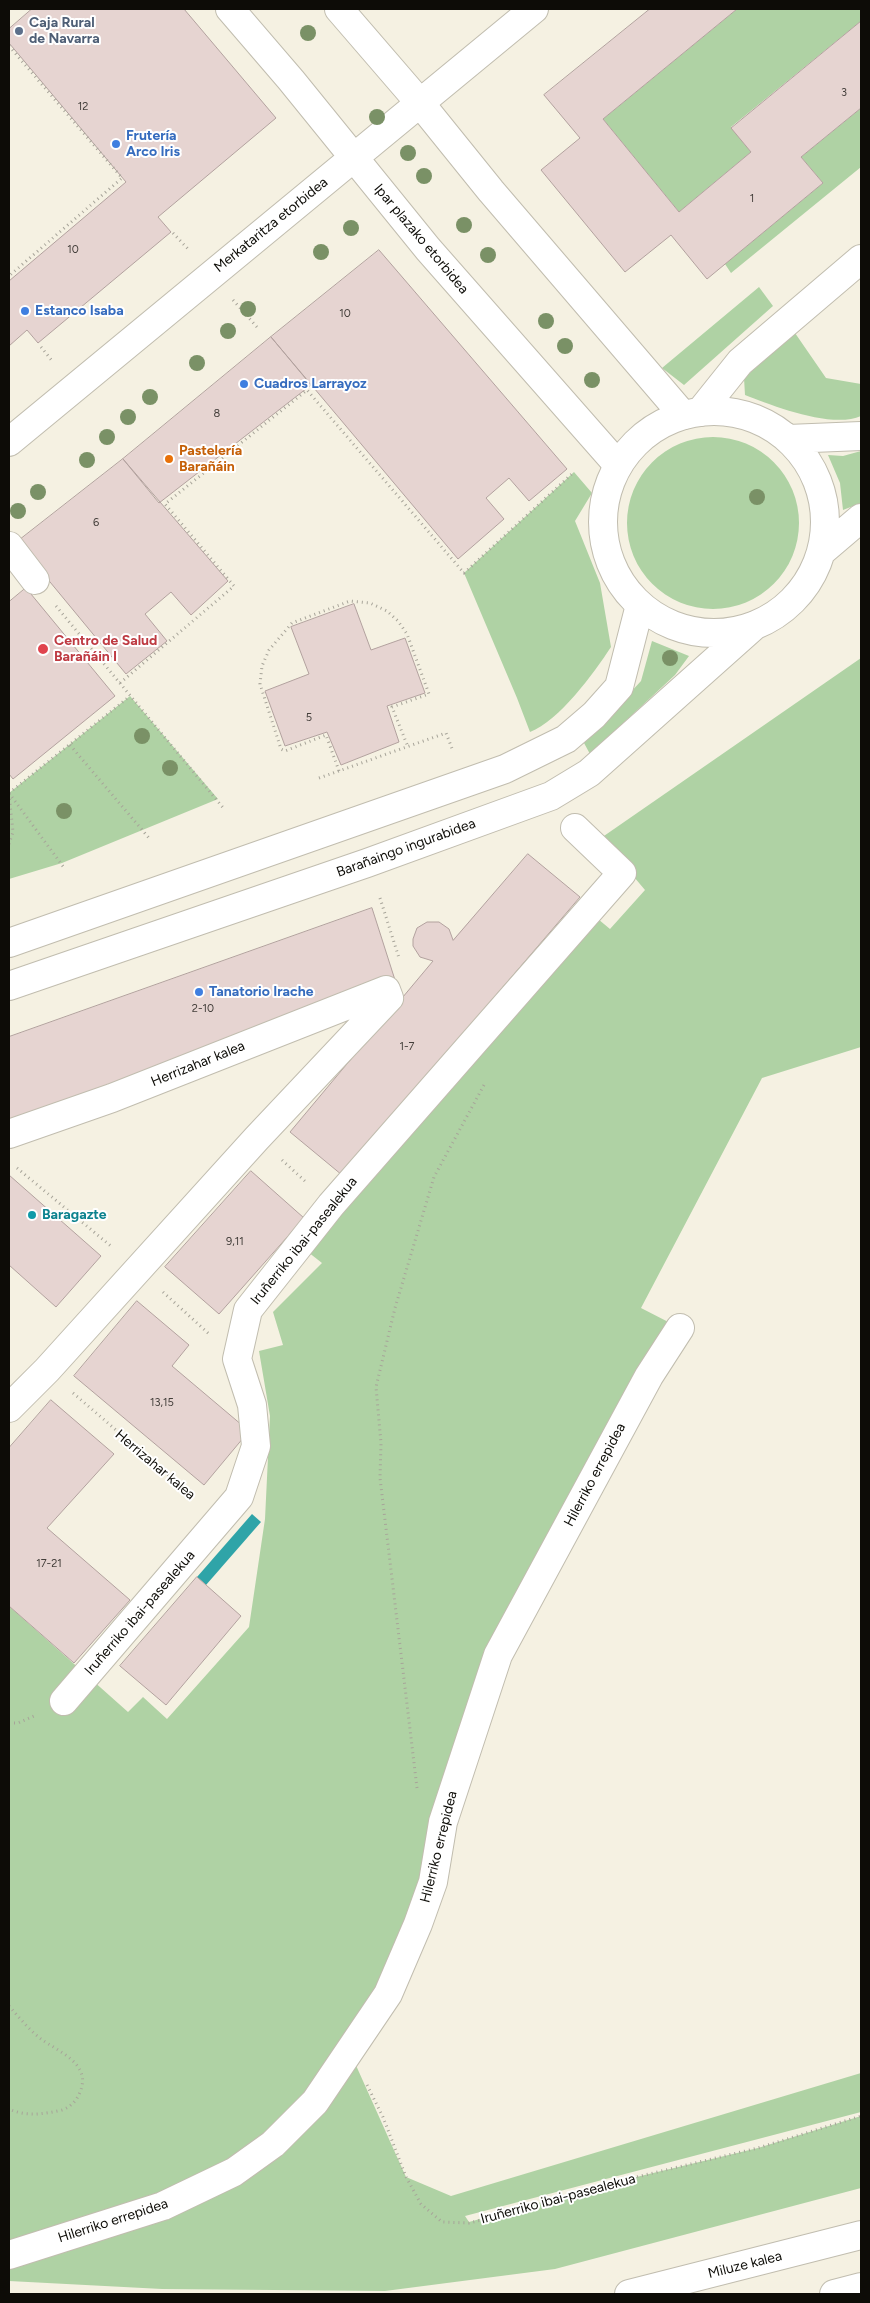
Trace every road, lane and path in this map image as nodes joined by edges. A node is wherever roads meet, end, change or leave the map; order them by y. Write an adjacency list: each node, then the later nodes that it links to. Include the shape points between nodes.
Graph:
1 (230, 9): 6 (street, Ipar plazako etorbidea)
2 (339, 9): 5 (street)
3 (534, 9): 5 (street, Merkataritza etorbidea)
4 (9, 46): 8 (path, via 122,178)
5 (420, 103): 6 (street, Merkataritza etorbidea); 9 (street, via 491,191)
6 (354, 157): 12 (street, Merkataritza etorbidea); 13 (street, Ipar plazako etorbidea, via 428,249)
7 (861, 259): 9 (street, via 740,362)
8 (9, 276)
9 (692, 413): 11 (street, via 732,412 762,421); 13 (street, via 658,426 635,443)
10 (861, 436): 11 (street)
11 (788, 439): 17 (street, via 808,462 821,491 826,522)
12 (9, 442)
13 (618, 466): 19 (street, via 604,501 604,539 616,575)
14 (574, 472): 21 (path, via 464,573 307,390 165,504 234,586)
15 (861, 518): 17 (street)
16 (9, 546): 18 (street)
17 (822, 552): 20 (street, via 807,583 784,609)
18 (35, 580): 21 (path)
19 (640, 605): 20 (street, via 665,622 694,632 725,633); 35 (street, via 619,687 566,739 496,772)
20 (755, 626): 36 (street, Barañaingo ingurabidea, via 589,773 551,796 368,863)
21 (120, 683): 22 (path)
22 (130, 696): 23 (path); 29 (path)
23 (70, 746): 28 (path); 31 (path)
24 (408, 747): 25 (path, via 446,733); 26 (path); 26 (path, via 392,707 429,694 407,634 387,612 370,603 350,601 292,623 269,650 262,666 260,684 281,749 285,751 326,735)
25 (456, 759)
26 (339, 771): 27 (path)
27 (319, 778)
28 (9, 793): 32 (path, via 13,832); 33 (path)
29 (225, 810)
30 (575, 828): 42 (street, Iruñerriko ibai-pasealekua, via 622,873)
31 (149, 838)
32 (9, 844)
33 (65, 869)
34 (380, 898): 37 (path, via 407,983)
35 (9, 943)
36 (9, 986)
37 (386, 990): 39 (street, Herrizahar kalea, via 112,1098); 40 (street, via 389,998)
38 (489, 1077): 50 (path, via 434,1177 394,1308 376,1387 382,1443 380,1478 419,1802)
39 (9, 1134)
40 (257, 1138): 42 (path); 43 (street)
41 (16, 1168): 43 (path)
42 (331, 1205): 45 (street, Iruñerriko ibai-pasealekua, via 248,1310)
43 (137, 1268): 45 (path); 46 (street)
44 (680, 1328): 50 (street, Hilerriko errepidea, via 649,1376 498,1655)
45 (237, 1360): 48 (street, Iruñerriko ibai-pasealekua, via 252,1405 256,1446 239,1497)
46 (46, 1370): 47 (street); 48 (path, Herrizahar kalea)
47 (9, 1408)
48 (220, 1519): 49 (street, Iruñerriko ibai-pasealekua)
49 (64, 1701)
50 (443, 1822): 52 (street, Hilerriko errepidea, via 433,1882 418,1924 388,1994)
51 (9, 2006): 53 (path, via 40,2038 81,2068 84,2084 77,2099 66,2108 39,2115)
52 (350, 2052): 54 (path, Iruñerriko ibai-pasealekua, via 383,2117 406,2177 421,2204 442,2222 469,2222 523,2210 607,2184 758,2148); 56 (street, Hilerriko errepidea, via 315,2102 273,2144 234,2172 164,2206)
53 (9, 2110)
54 (861, 2116)
55 (861, 2236): 58 (street, Miluze kalea)
56 (9, 2254)
57 (861, 2288): 59 (street)
58 (630, 2294)
59 (834, 2294)

